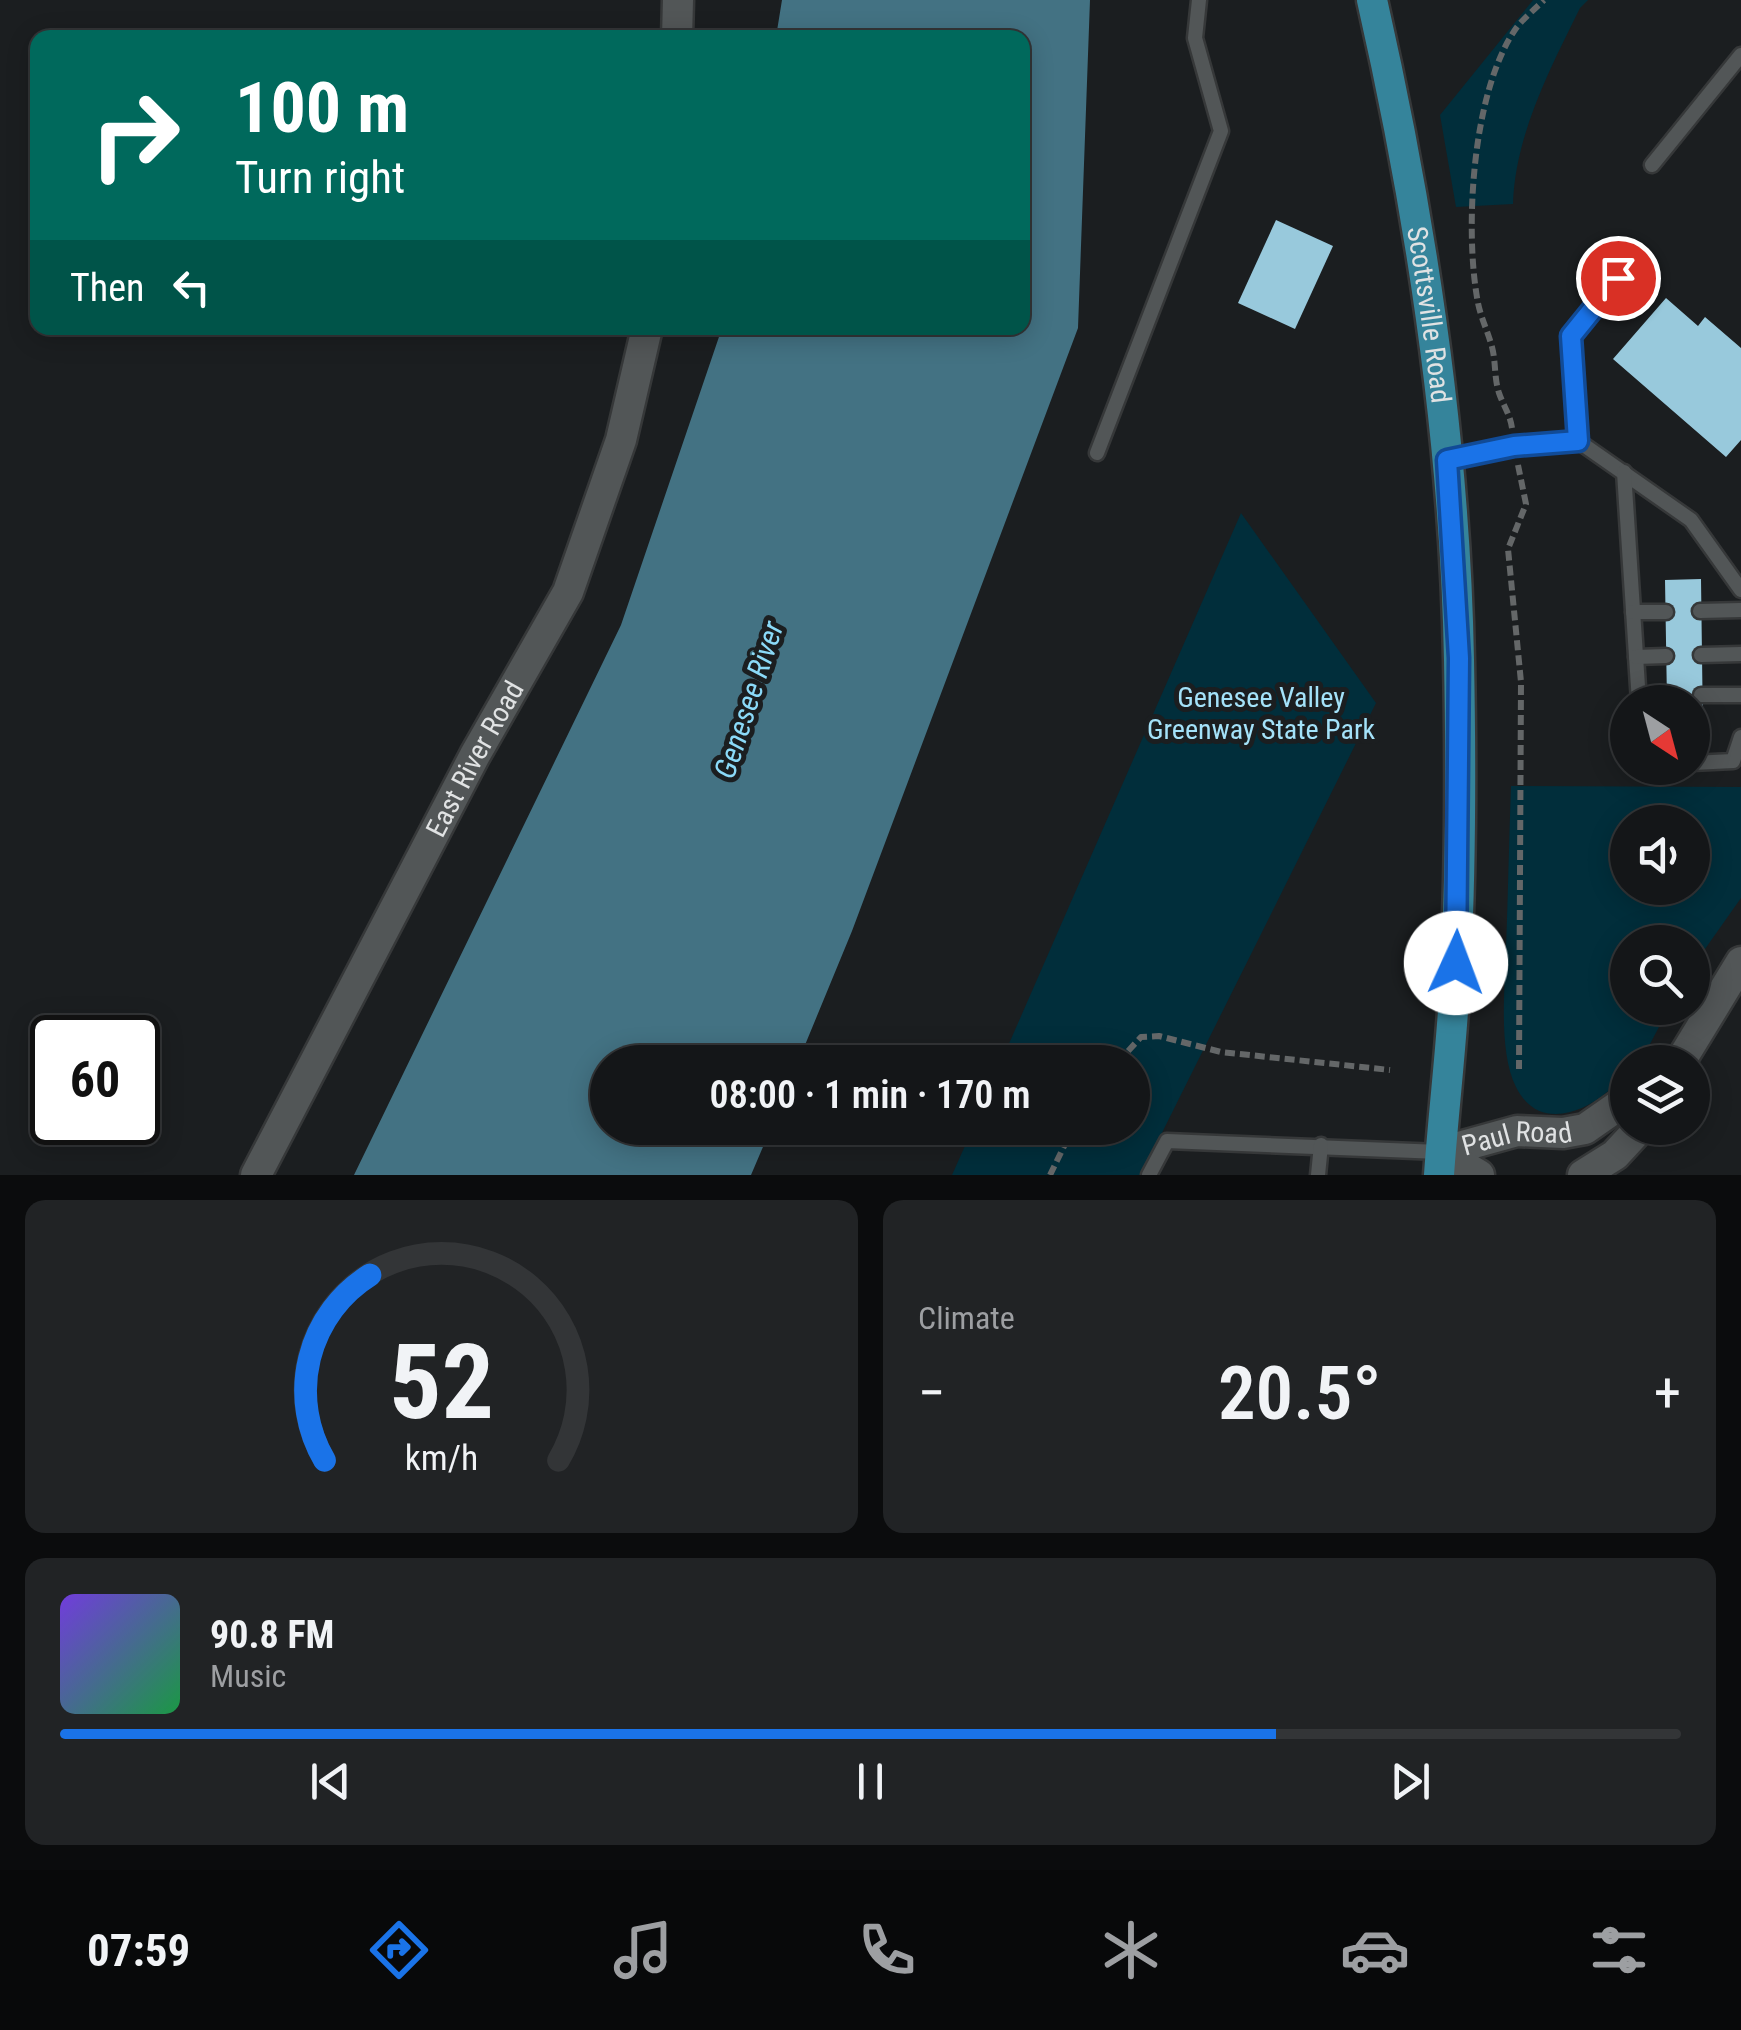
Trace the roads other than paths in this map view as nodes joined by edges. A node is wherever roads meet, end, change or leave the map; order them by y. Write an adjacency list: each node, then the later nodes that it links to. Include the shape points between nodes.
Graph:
1 (678, 0): 4 (street)
2 (1198, 0): 10 (lane, via 1194,38 1221,132)
3 (1372, 0): 11 (main road, Scottsville Road, via 1414,200)
4 (678, 30)
5 (1741, 55): 6 (lane)
6 (1652, 165)
7 (1638, 255): 9 (lane, via 1571,336)
8 (645, 335): 35 (street, East River Road, via 620,440 568,592)
9 (1578, 441): 11 (lane); 12 (lane)
10 (1097, 453)
11 (1447, 460): 34 (main road, Scottsville Road, via 1459,658 1459,840)
12 (1624, 472): 13 (lane, via 1691,520); 16 (lane)
13 (1741, 590)
14 (1741, 610): 15 (lane)
15 (1700, 611)
16 (1634, 612): 17 (lane); 21 (lane)
17 (1666, 612)
18 (1741, 654): 19 (lane)
19 (1701, 655)
20 (1666, 656): 21 (lane)
21 (1636, 657): 22 (lane)
22 (1638, 685)
23 (1741, 694): 24 (lane)
24 (1710, 695)
25 (1741, 737): 26 (lane, via 1733,761)
26 (1710, 762)
27 (1741, 962): 28 (street)
28 (1710, 1010)
29 (1698, 1025): 30 (street)
30 (1681, 1045)
31 (1610, 1112): 34 (street, Paul Road, via 1585,1129 1517,1131)
32 (1321, 1145): 34 (lane); 36 (lane, via 1167,1141); 37 (lane)
33 (1624, 1145): 39 (street, Paul Road)
34 (1440, 1163): 38 (street, Paul Road)
35 (256, 1175)
36 (1150, 1175)
37 (1318, 1175)
38 (1480, 1175)
39 (1583, 1175)

